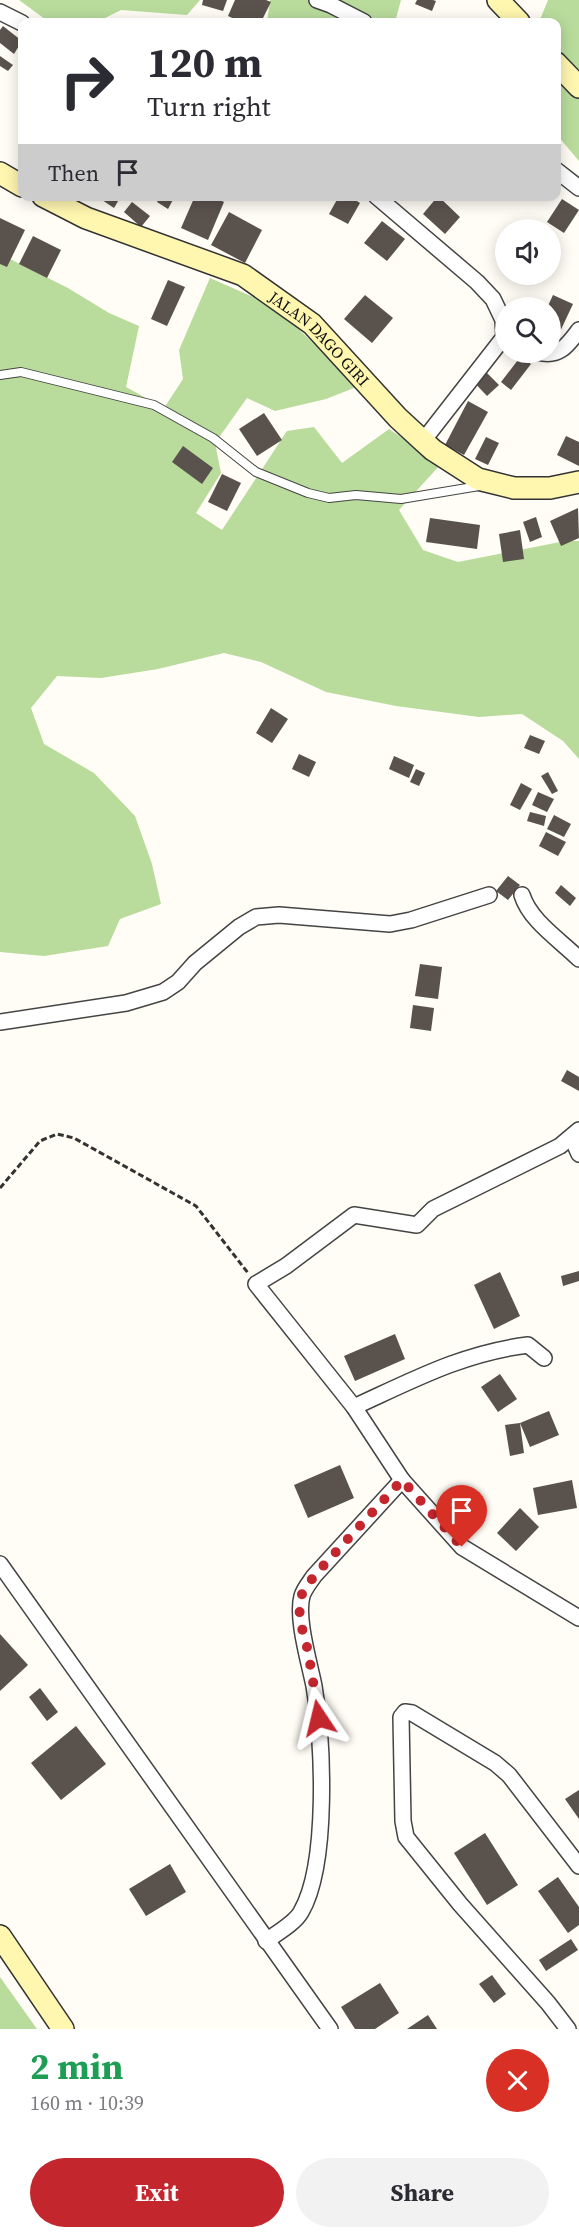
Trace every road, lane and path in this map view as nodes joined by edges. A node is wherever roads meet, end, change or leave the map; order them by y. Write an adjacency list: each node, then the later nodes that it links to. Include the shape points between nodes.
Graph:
1 (317, 0): 4 (street)
2 (498, 0): 5 (main road)
3 (0, 12): 6 (street)
4 (356, 18)
5 (515, 18)
6 (18, 21)
7 (561, 68): 8 (main road)
8 (579, 87)
9 (0, 173): 11 (main road)
10 (561, 174): 12 (street)
11 (18, 184)
12 (579, 188)
13 (53, 201): 20 (main road, JALAN DAGO GIRI, via 86,218 243,275 312,324)
14 (382, 201): 15 (street, via 477,282)
15 (495, 303)
16 (579, 330): 18 (street)
17 (495, 350): 20 (street)
18 (561, 350)
19 (0, 375): 22 (lane, via 21,372 154,405 213,438 256,472 329,498 356,495 401,499)
20 (423, 441): 22 (main road, JALAN DAGO GIRI, via 478,479)
21 (579, 482): 22 (main road, JALAN DAGO GIRI, via 514,489)
22 (495, 483)
23 (489, 895): 26 (street, via 390,924 279,915 255,917 163,992 126,1003)
24 (522, 895): 25 (street, via 548,931)
25 (579, 959)
26 (0, 1022)
27 (575, 1134): 28 (street); 30 (street, via 560,1146 433,1209 417,1225 354,1215)
28 (579, 1154)
29 (0, 1188): 30 (path, via 40,1141 57,1134 74,1138 196,1206)
30 (256, 1284): 32 (street)
31 (544, 1358): 32 (street, via 528,1345 501,1348 452,1362)
32 (354, 1407): 33 (street)
33 (402, 1480): 35 (street, via 462,1547); 38 (street, via 302,1594 299,1617 319,1718 321,1811 314,1882 301,1913)
34 (0, 1564): 38 (street)
35 (579, 1618)
36 (579, 1866): 41 (street, via 509,1775 495,1763 405,1712 401,1717 406,1837)
37 (0, 1936): 39 (main road)
38 (266, 1941): 40 (street)
39 (63, 2029)
40 (330, 2029)
41 (568, 2029)

